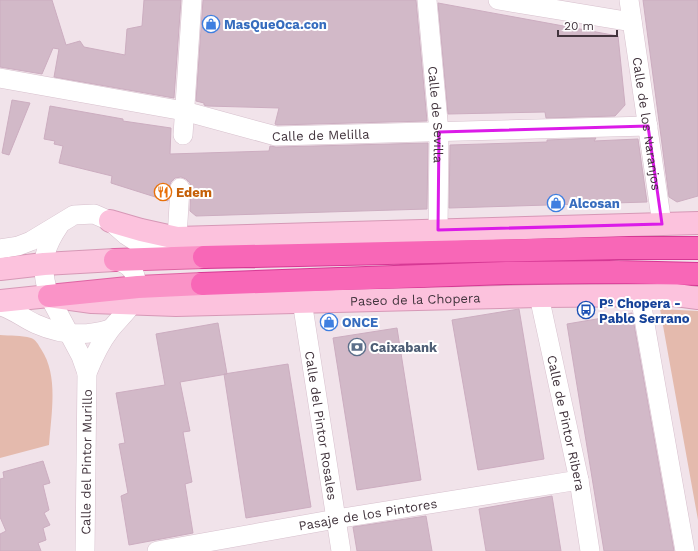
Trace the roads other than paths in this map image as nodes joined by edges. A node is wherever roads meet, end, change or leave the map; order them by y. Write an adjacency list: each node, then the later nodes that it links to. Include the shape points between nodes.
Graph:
1 (192, 0): 7 (street)
2 (427, 0): 9 (street, Calle de Sevilla)
3 (498, 0): 5 (street)
4 (629, 0): 5 (street, Calle de los Naranjos)
5 (632, 22): 8 (street, Calle de los Naranjos)
6 (0, 78): 7 (street, Calle de Melilla)
7 (184, 111): 9 (street, Calle de Melilla, via 276,136); 10 (street)
8 (648, 126): 9 (street, Calle de Melilla); 15 (street, Calle de los Naranjos)
9 (439, 132): 16 (street, Calle de Sevilla)
10 (182, 135)
11 (180, 188): 17 (street)
12 (110, 221): 13 (street, via 94,214 84,214 74,215); 17 (main road, via 153,234)
13 (60, 223): 19 (street, via 32,241); 22 (street, via 50,240)
14 (698, 223): 15 (main road)
15 (662, 224): 16 (main road)
16 (438, 230): 17 (main road)
17 (178, 248): 20 (main road); 21 (main road)
18 (698, 248): 20 (highway)
19 (0, 249)
20 (204, 257)
21 (115, 260): 22 (main road); 26 (street, via 129,267 136,278)
22 (44, 264): 23 (main road); 27 (street)
23 (0, 269)
24 (698, 274): 25 (highway, via 506,273)
25 (202, 284): 26 (main road, Paseo de la Chopera, via 178,285)
26 (138, 293): 27 (main road, Paseo de la Chopera); 32 (main road, Paseo de la Chopera, via 176,305); 34 (street)
27 (49, 296): 31 (main road, Paseo de la Chopera); 35 (street)
28 (539, 296): 29 (main road, Paseo de la Chopera); 32 (main road, Paseo de la Chopera); 37 (street, Calle de Pintor Ribera)
29 (640, 296): 30 (main road, Paseo de la Chopera, via 676,295); 43 (street)
30 (698, 298)
31 (0, 301)
32 (302, 301): 38 (street, Calle del Pintor Rosales)
33 (0, 306): 35 (street, via 37,324)
34 (110, 329): 35 (street, via 81,335); 36 (street)
35 (69, 334): 36 (street)
36 (87, 373): 39 (street, Calle del Pintor Murillo)
37 (579, 480): 38 (street, Pasaje de los Pintores); 42 (street, Calle de Pintor Ribera)
38 (336, 519): 40 (street, Pasaje de los Pintores); 41 (street, Calle del Pintor Rosales)
39 (85, 551)
40 (157, 551)
41 (341, 551)
42 (590, 551)
43 (685, 551)

